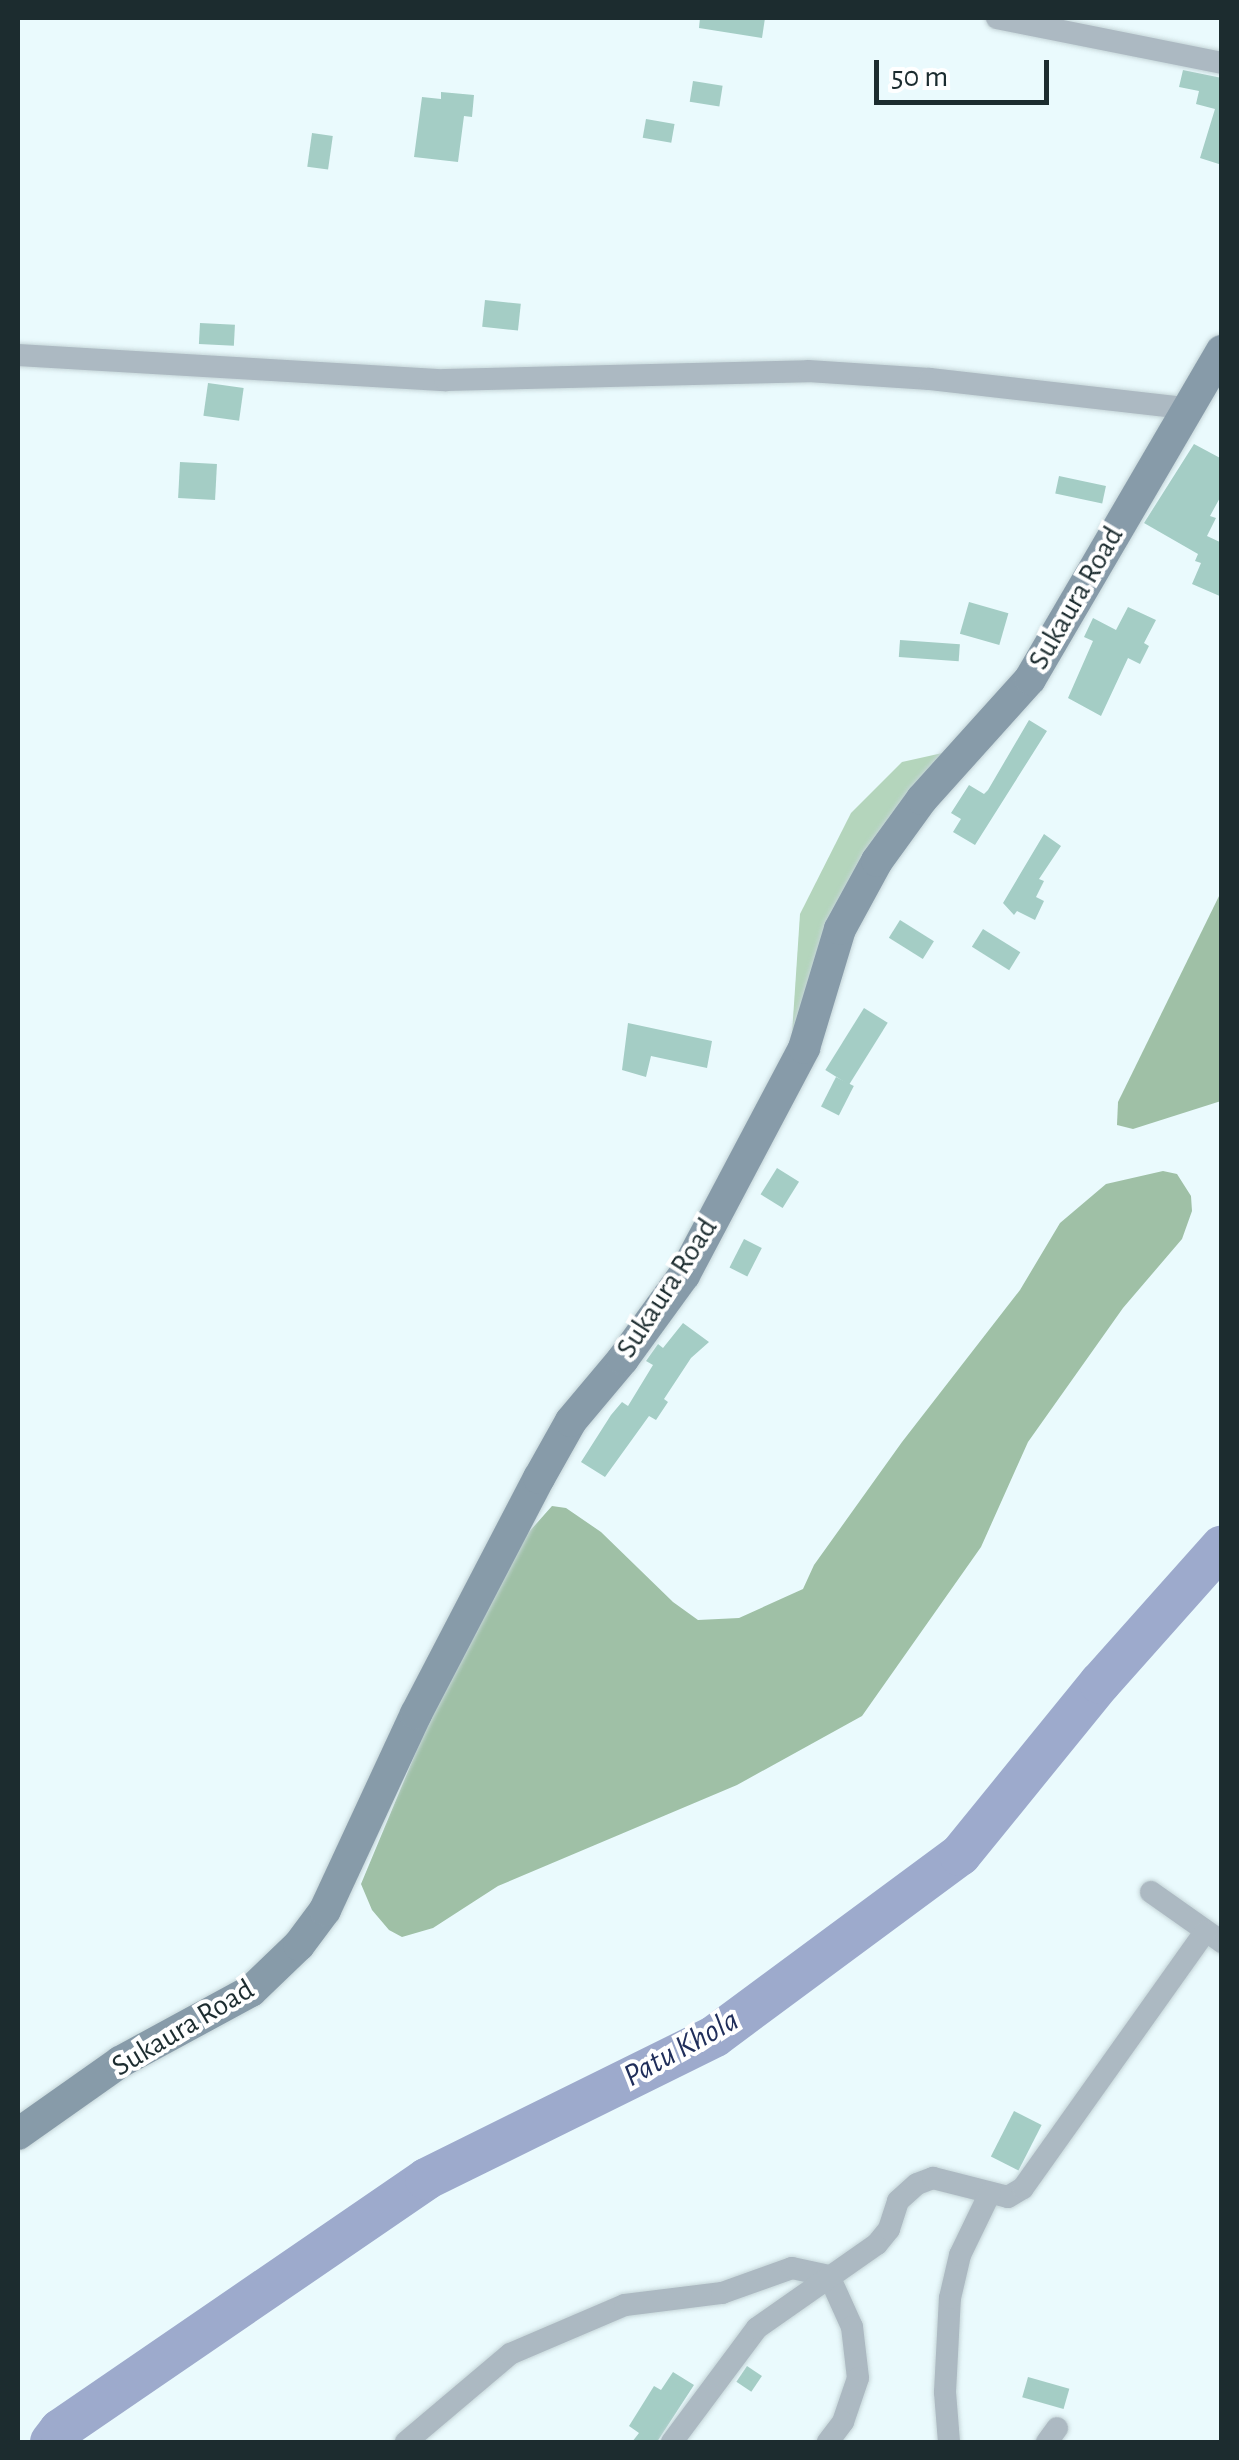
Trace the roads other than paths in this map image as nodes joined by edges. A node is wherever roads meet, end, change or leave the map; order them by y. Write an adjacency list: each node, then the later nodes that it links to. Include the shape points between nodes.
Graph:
1 (998, 18): 2 (street)
2 (1222, 63)
3 (1222, 351): 5 (street, Sukaura Road)
4 (18, 355): 5 (street, via 445,380 808,371)
5 (1186, 408): 8 (street, Sukaura Road, via 1030,678 877,860 840,929 804,1048 684,1275 570,1420 416,1714 325,1910 250,1991 120,2062)
6 (1151, 1892): 7 (street)
7 (1213, 1937): 9 (street, via 1023,2188 1008,2197)
8 (18, 2134)
9 (990, 2193): 10 (street, via 933,2178 917,2184 898,2201 876,2244); 14 (street, via 960,2255 950,2298)
10 (828, 2276): 11 (street, via 792,2268 722,2293 625,2305 510,2354); 12 (street, via 757,2328); 13 (street, via 852,2327 858,2378)
11 (406, 2442)
12 (672, 2442)
13 (828, 2442)
14 (949, 2442)

